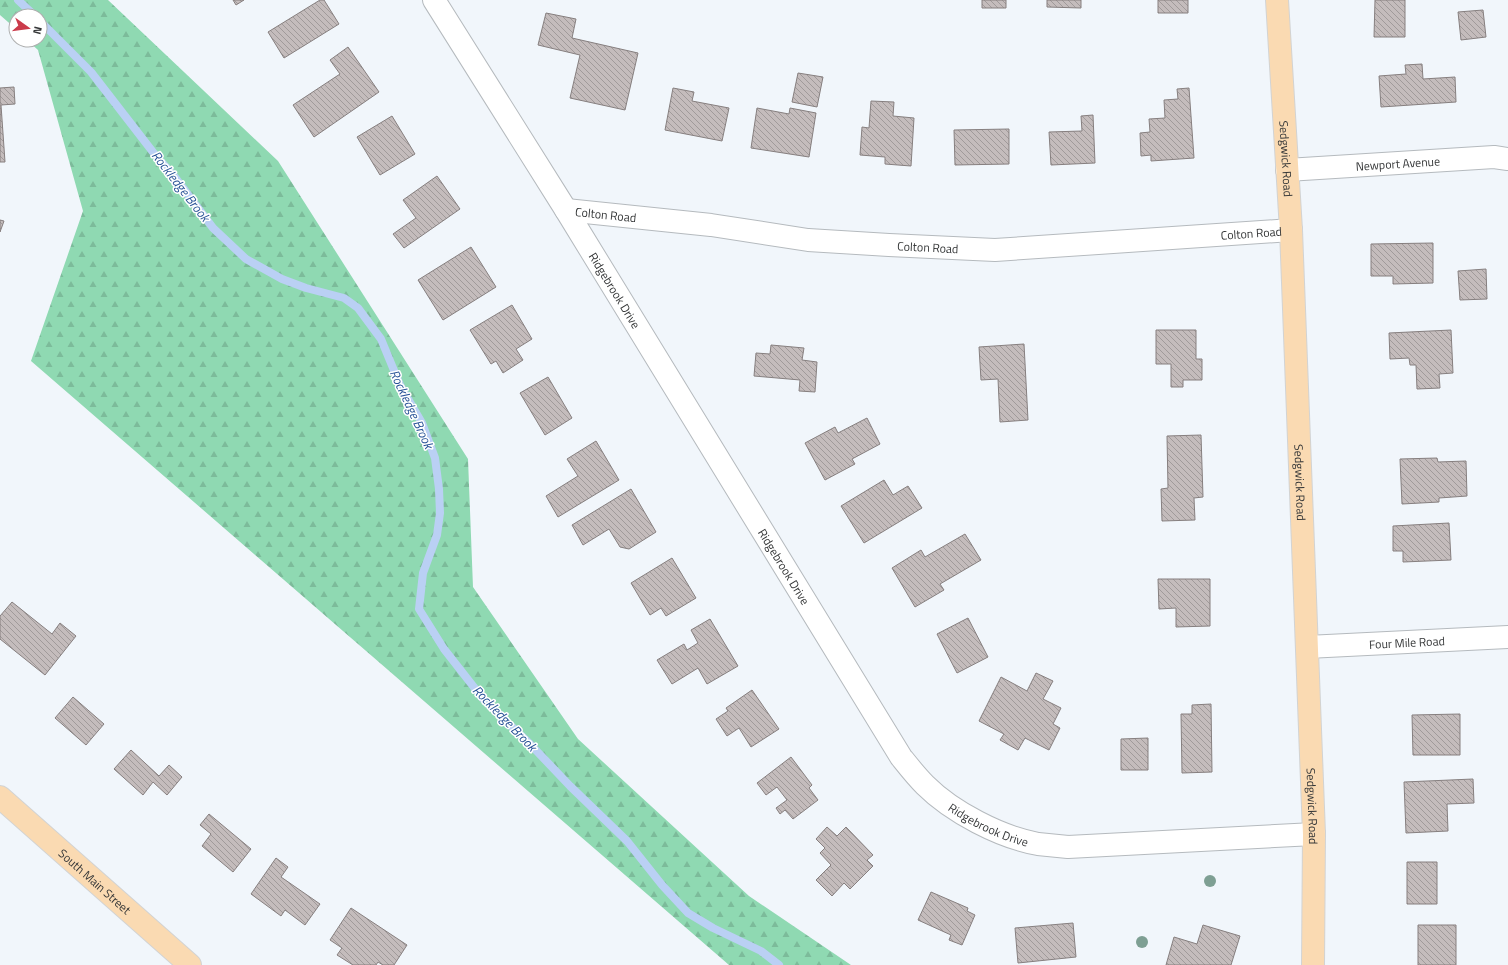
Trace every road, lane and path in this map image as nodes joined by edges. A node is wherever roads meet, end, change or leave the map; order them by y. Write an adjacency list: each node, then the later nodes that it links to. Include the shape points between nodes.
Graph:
1 (434, 0): 5 (street, Ridgebrook Drive)
2 (1277, 0): 4 (main road, Sedgwick Road)
3 (1501, 158): 4 (street, Newport Avenue)
4 (1287, 170): 6 (main road, Sedgwick Road)
5 (566, 210): 6 (street, Colton Road, via 711,225 808,240 995,250); 10 (street, Ridgebrook Drive, via 901,757 925,786 978,822 1007,835 1038,844 1068,847)
6 (1291, 230): 8 (main road, Sedgwick Road)
7 (1508, 637): 8 (street, Four Mile Road)
8 (1307, 647): 10 (main road, Sedgwick Road)
9 (0, 796): 11 (main road, South Main Street)
10 (1314, 834): 12 (main road, Sedgwick Road)
11 (190, 965)
12 (1313, 965)

